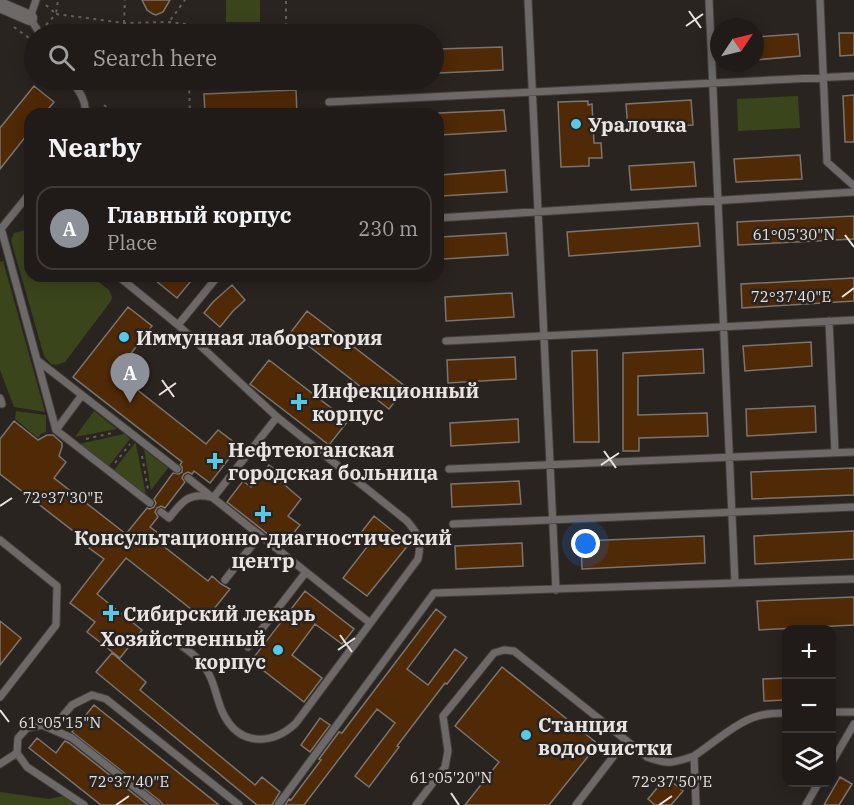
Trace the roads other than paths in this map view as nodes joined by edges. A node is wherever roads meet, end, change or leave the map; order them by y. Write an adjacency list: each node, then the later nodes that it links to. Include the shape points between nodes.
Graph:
1 (39, 0): 6 (lane)
2 (528, 0): 12 (lane)
3 (710, 0): 10 (lane)
4 (820, 0): 9 (lane)
5 (0, 5): 6 (street)
6 (30, 18): 7 (lane)
7 (34, 24)
8 (854, 76): 9 (lane)
9 (823, 78): 10 (lane); 15 (lane, via 827,162)
10 (713, 83): 12 (lane); 17 (lane)
11 (77, 90): 14 (lane)
12 (533, 92): 13 (lane); 19 (lane)
13 (329, 102)
14 (85, 108)
15 (854, 186)
16 (854, 192): 17 (lane)
17 (718, 201): 19 (lane); 27 (lane)
18 (24, 206): 21 (lane)
19 (538, 212): 20 (lane); 28 (lane)
20 (444, 218)
21 (0, 229): 30 (lane)
22 (125, 282): 26 (lane)
23 (213, 282): 26 (lane)
24 (854, 320): 25 (lane)
25 (829, 321): 27 (lane); 34 (lane)
26 (178, 325): 32 (lane)
27 (724, 327): 28 (lane); 36 (lane)
28 (544, 336): 29 (lane); 37 (lane)
29 (446, 341)
30 (37, 360): 31 (lane); 33 (lane)
31 (82, 395): 33 (lane); 38 (lane)
32 (277, 417): 41 (lane); 55 (lane, via 418,533 418,559)
33 (56, 429): 42 (lane)
34 (835, 452): 35 (lane); 36 (lane)
35 (854, 452)
36 (729, 457): 37 (lane); 45 (lane)
37 (550, 465): 39 (lane); 46 (lane)
38 (177, 469)
39 (450, 469)
40 (188, 478): 41 (lane)
41 (213, 498): 44 (lane, via 199,494 183,500 169,518); 48 (lane)
42 (150, 503)
43 (854, 507): 45 (lane)
44 (161, 512)
45 (732, 512): 46 (lane); 53 (lane)
46 (553, 520): 47 (lane); 54 (lane)
47 (453, 524)
48 (260, 535): 50 (lane); 52 (lane)
49 (0, 540): 58 (lane, via 57,586 57,625)
50 (306, 572): 55 (lane); 57 (lane)
51 (854, 579): 53 (lane)
52 (225, 580)
53 (735, 583): 54 (lane)
54 (556, 590): 73 (lane, via 434,593)
55 (370, 623): 56 (lane, via 296,723 275,737 262,740 249,738 230,724 205,666)
56 (171, 638)
57 (248, 647)
58 (0, 697)
59 (836, 712): 60 (lane)
60 (854, 712)
61 (782, 713): 67 (lane, via 743,722)
62 (854, 724): 66 (lane)
63 (52, 729): 65 (lane, via 42,725 27,728 18,738); 71 (lane, via 72,738); 72 (lane, via 72,705 92,695 106,699)
64 (626, 740): 67 (lane, via 647,757 663,762); 74 (lane, via 514,651 494,653 443,716 448,751 445,767); 75 (lane)
65 (17, 753): 68 (lane); 70 (lane, via 27,767)
66 (836, 754)
67 (694, 756): 76 (lane)
68 (0, 764)
69 (817, 787): 77 (lane)
70 (84, 805)
71 (157, 805)
72 (239, 805)
73 (278, 805)
74 (416, 805)
75 (576, 805)
76 (696, 805)
77 (806, 805)

